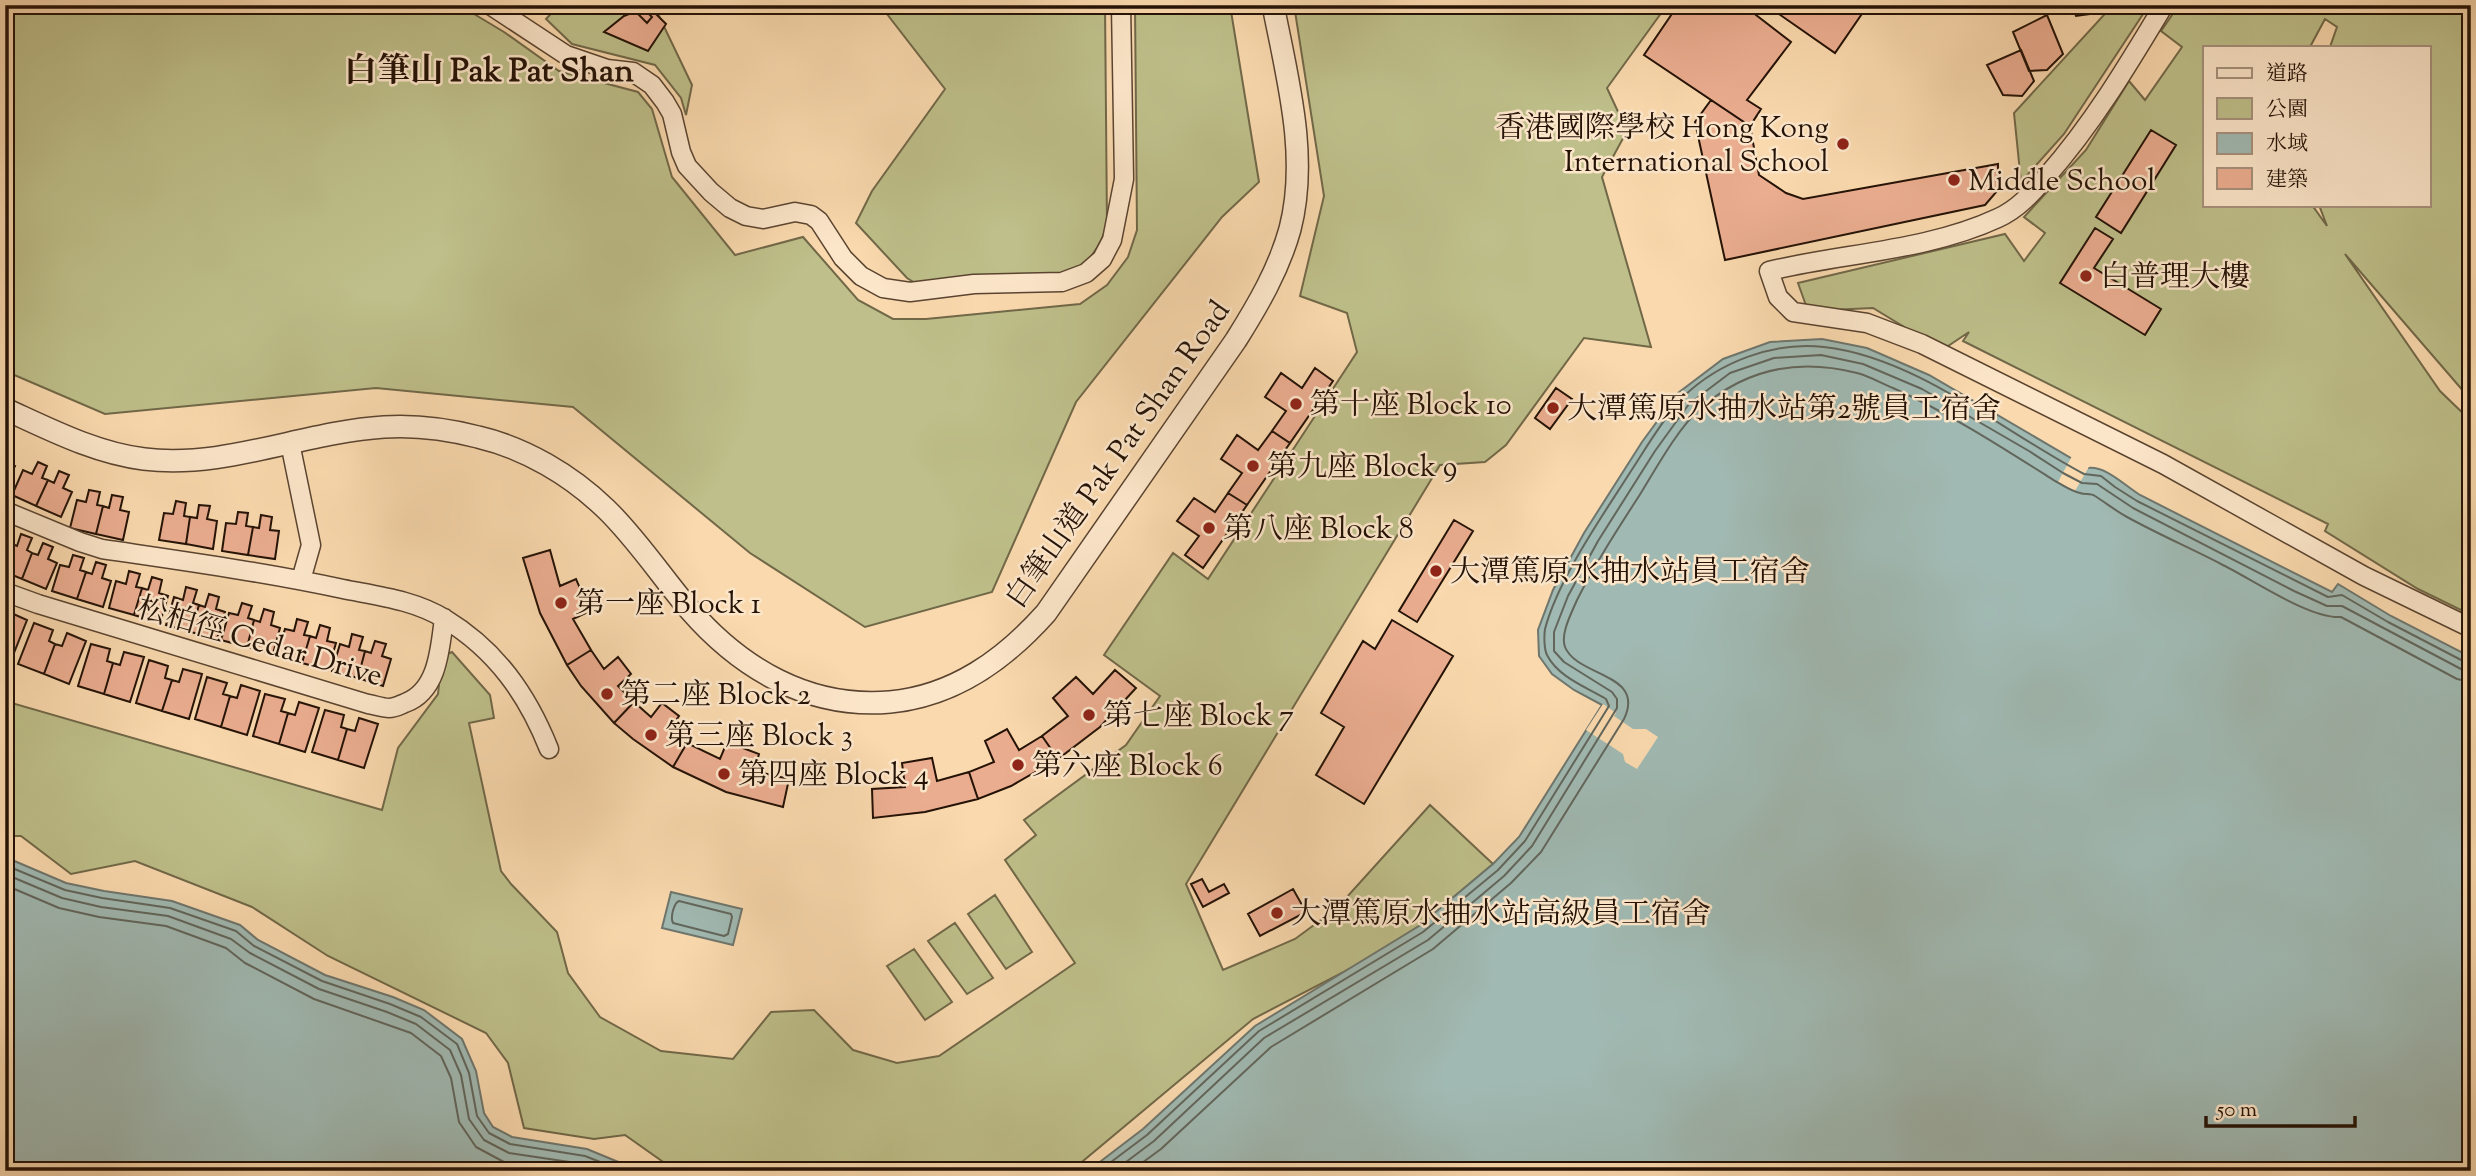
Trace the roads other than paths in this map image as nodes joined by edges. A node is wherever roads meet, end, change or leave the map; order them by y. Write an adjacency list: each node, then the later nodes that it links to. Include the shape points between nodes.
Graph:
1 (490, 5): 2 (street, via 566,55 633,72 652,85 672,114 687,166 730,208 764,219 795,212 810,215 861,276 883,288 911,292 974,284 1062,282 1086,273 1107,253 1125,170)
2 (1121, 5)
3 (1273, 5): 6 (street, 白筆山道 Pak Pat Shan Road, via 1288,83 1296,163 1290,228 1273,275 1236,340 1058,598 1014,647 957,684 896,701 861,703 816,696 775,680 709,631 598,502 548,466 503,444 409,426 361,429)
4 (2164, 5): 11 (street, via 2076,143 2016,207 1977,226 1895,249 1769,271 1778,297 1793,312 1867,323 1922,344 2163,464 2364,576)
5 (5, 409): 6 (street, 白筆山道 Pak Pat Shan Road, via 100,449 143,459 214,458)
6 (290, 443): 8 (street, via 311,545)
7 (5, 510): 8 (street, via 102,549)
8 (300, 580): 10 (street, via 402,601)
9 (5, 592): 10 (street, 松柏徑 Cedar Drive, via 368,705 392,708 425,690 441,647)
10 (444, 618): 12 (street, via 472,638 519,687)
11 (2471, 628)
12 (549, 749)

